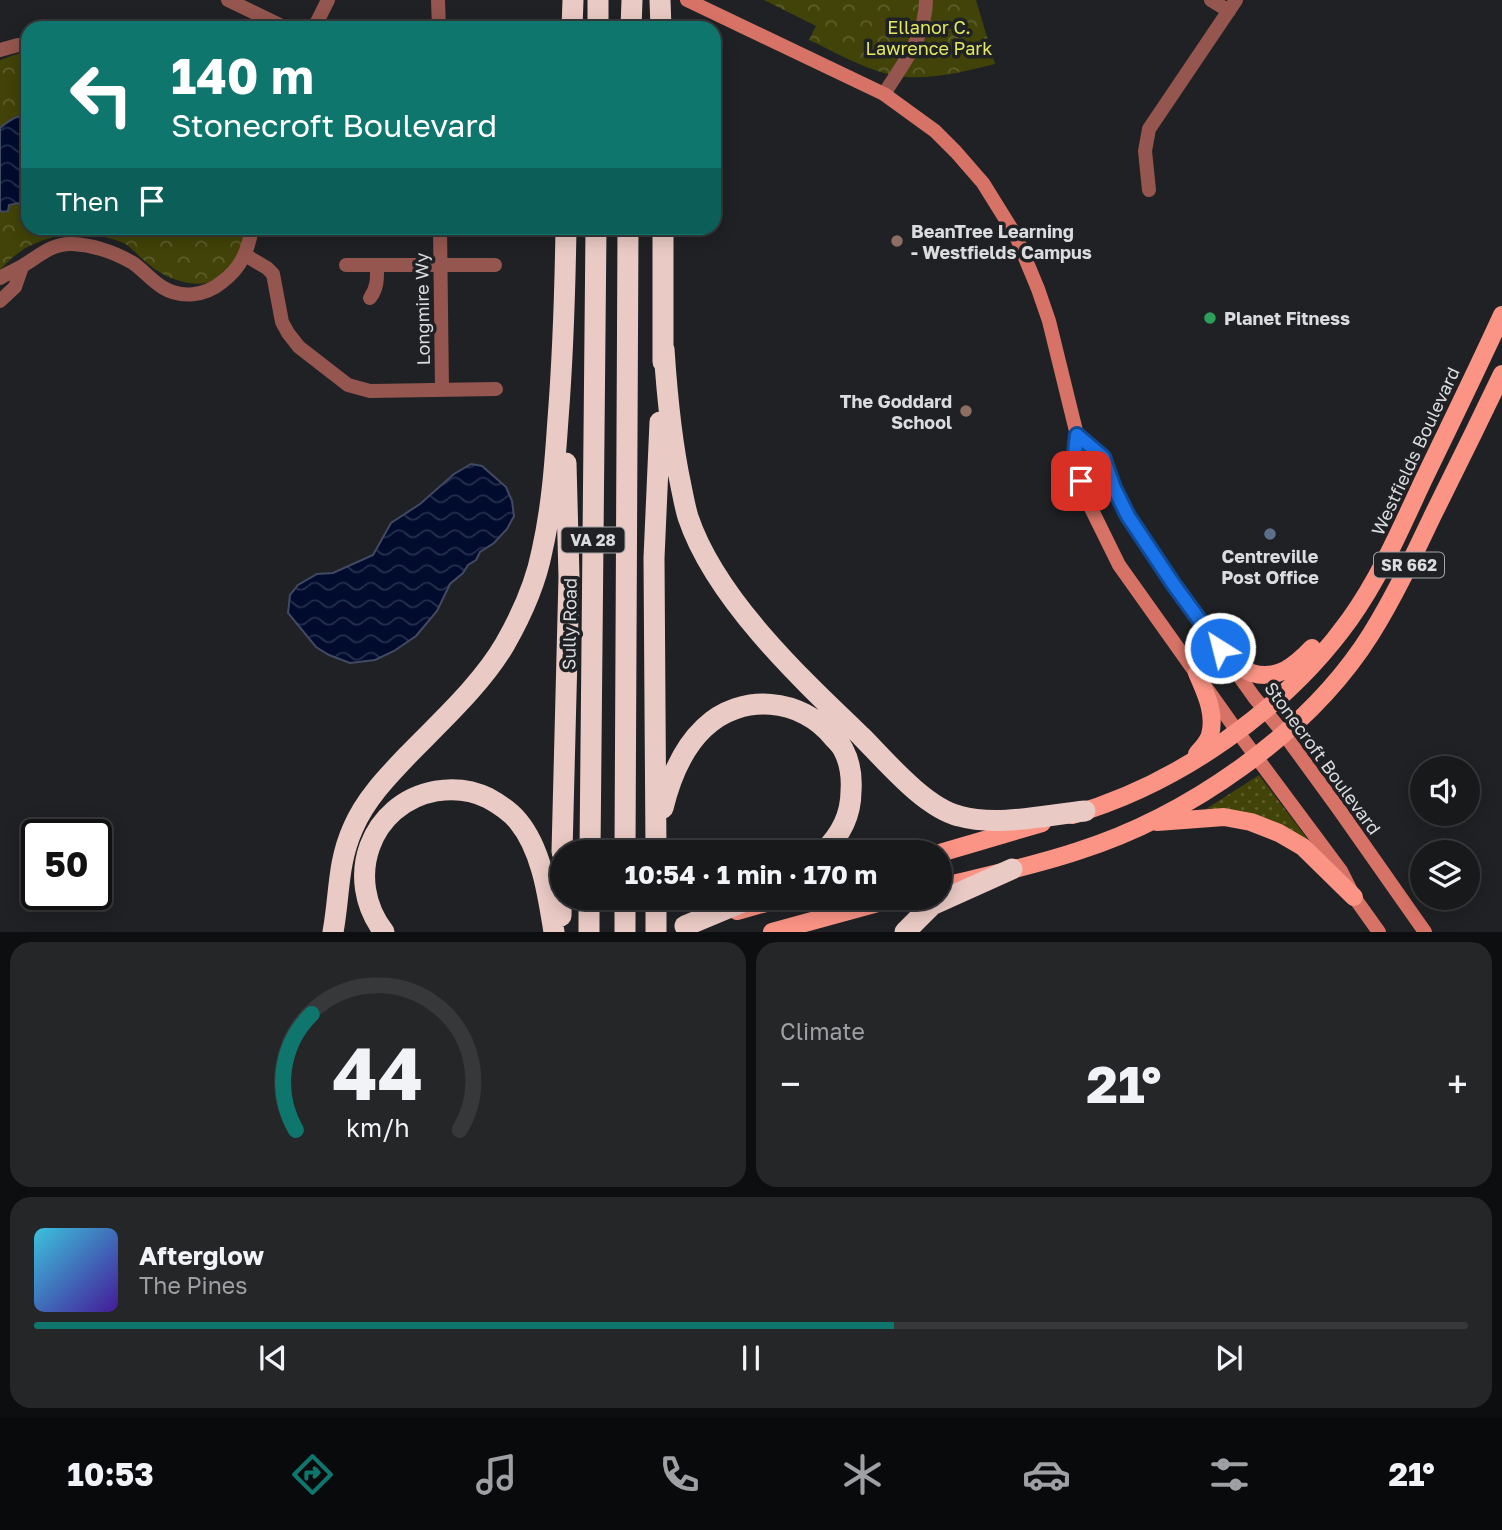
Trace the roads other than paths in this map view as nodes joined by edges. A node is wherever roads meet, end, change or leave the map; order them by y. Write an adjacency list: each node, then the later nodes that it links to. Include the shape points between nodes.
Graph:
1 (228, 0): 12 (street)
2 (328, 0): 13 (street)
3 (438, 0): 14 (street)
4 (573, 0): 15 (highway)
5 (598, 0): 16 (highway)
6 (632, 0): 17 (highway)
7 (660, 0): 18 (highway)
8 (926, 0): 21 (street, via 925,18 913,48)
9 (1211, 0): 11 (street)
10 (692, 2): 21 (main road)
11 (1233, 6): 22 (street, via 1149,129 1145,152)
12 (272, 21)
13 (318, 21)
14 (439, 21)
15 (572, 21)
16 (598, 21)
17 (631, 21)
18 (661, 21)
19 (21, 45): 20 (street)
20 (0, 50)
21 (884, 94): 44 (main road, via 956,152 1008,222 1043,304)
22 (1149, 190)
23 (251, 235): 29 (street)
24 (440, 235): 32 (street, Longmire Wy)
25 (566, 235): 40 (highway)
26 (596, 235): 56 (highway, Sully Road / VA 28)
27 (628, 235): 57 (highway, VA 28)
28 (663, 235): 39 (highway)
29 (245, 255): 34 (street, via 232,275 214,289 188,295 163,287 133,263 96,246 68,243 46,249); 43 (street, via 273,274 288,333 348,385 370,391)
30 (346, 265): 31 (street)
31 (377, 265): 32 (street); 36 (street, via 377,283)
32 (440, 265): 33 (street); 43 (street, Longmire Wy)
33 (495, 265)
34 (22, 267): 35 (street); 37 (street, via 15,287)
35 (0, 278)
36 (370, 298)
37 (0, 301)
38 (1502, 315): 45 (main road, Westfields Boulevard / SR 662)
39 (663, 349): 53 (highway, via 669,417 688,517 724,585 814,691 911,786 950,813 1004,821); 58 (highway, via 654,558)
40 (563, 356): 55 (highway, via 569,578); 73 (highway, via 542,552 522,610 484,674 364,806 344,853)
41 (1502, 374): 50 (main road, SR 662, via 1370,636)
42 (496, 389): 43 (street)
43 (442, 390)
44 (1077, 435): 46 (main road, Stonecroft Boulevard, via 1103,457 1128,516); 47 (main road, via 1074,463 1108,545)
45 (1366, 594): 46 (main road, via 1350,602 1325,636 1280,673 1251,673); 48 (main road, Westfields Boulevard / SR 662, via 1328,648)
46 (1220, 648): 48 (main road, Stonecroft Boulevard)
47 (1197, 673): 49 (main road); 52 (main road, via 1209,705 1210,735)
48 (1264, 710): 49 (main road, Westfields Boulevard / SR 662); 50 (main road, Stonecroft Boulevard)
49 (1237, 731): 51 (main road); 52 (main road, Westfields Boulevard / SR 662)
50 (1284, 734): 51 (main road, SR 662); 84 (main road, Stonecroft Boulevard)
51 (1257, 756): 54 (main road, SR 662); 64 (main road, via 1341,871)
52 (1190, 763): 53 (main road, Westfields Boulevard / SR 662)
53 (1085, 811): 61 (main road, Westfields Boulevard / SR 662)
54 (1147, 823): 62 (main road, SR 662, via 1077,852); 64 (main road, via 1224,817 1279,832 1303,847)
55 (562, 840)
56 (590, 840)
57 (625, 840)
58 (658, 840)
59 (660, 840): 60 (highway, via 674,773 704,727 747,705 768,704 797,709 824,726 844,749 852,775 851,804 844,827)
60 (833, 840)
61 (952, 850)
62 (1012, 869): 63 (main road, SR 662); 82 (highway, via 932,905)
63 (952, 884)
64 (1354, 897): 83 (main road)
65 (561, 910): 76 (highway)
66 (589, 910): 77 (highway)
67 (625, 910): 78 (highway)
68 (656, 910): 79 (highway)
69 (723, 910): 72 (highway)
70 (742, 910): 72 (main road)
71 (852, 910): 81 (main road)
72 (685, 926): 80 (main road)
73 (333, 932)
74 (384, 932): 75 (highway, via 369,906 364,879 374,834 408,800 457,789 482,795 519,822 536,854)
75 (554, 932)
76 (560, 932)
77 (589, 932)
78 (625, 932)
79 (656, 932)
80 (663, 932)
81 (772, 932)
82 (905, 932)
83 (1379, 932)
84 (1425, 932)

